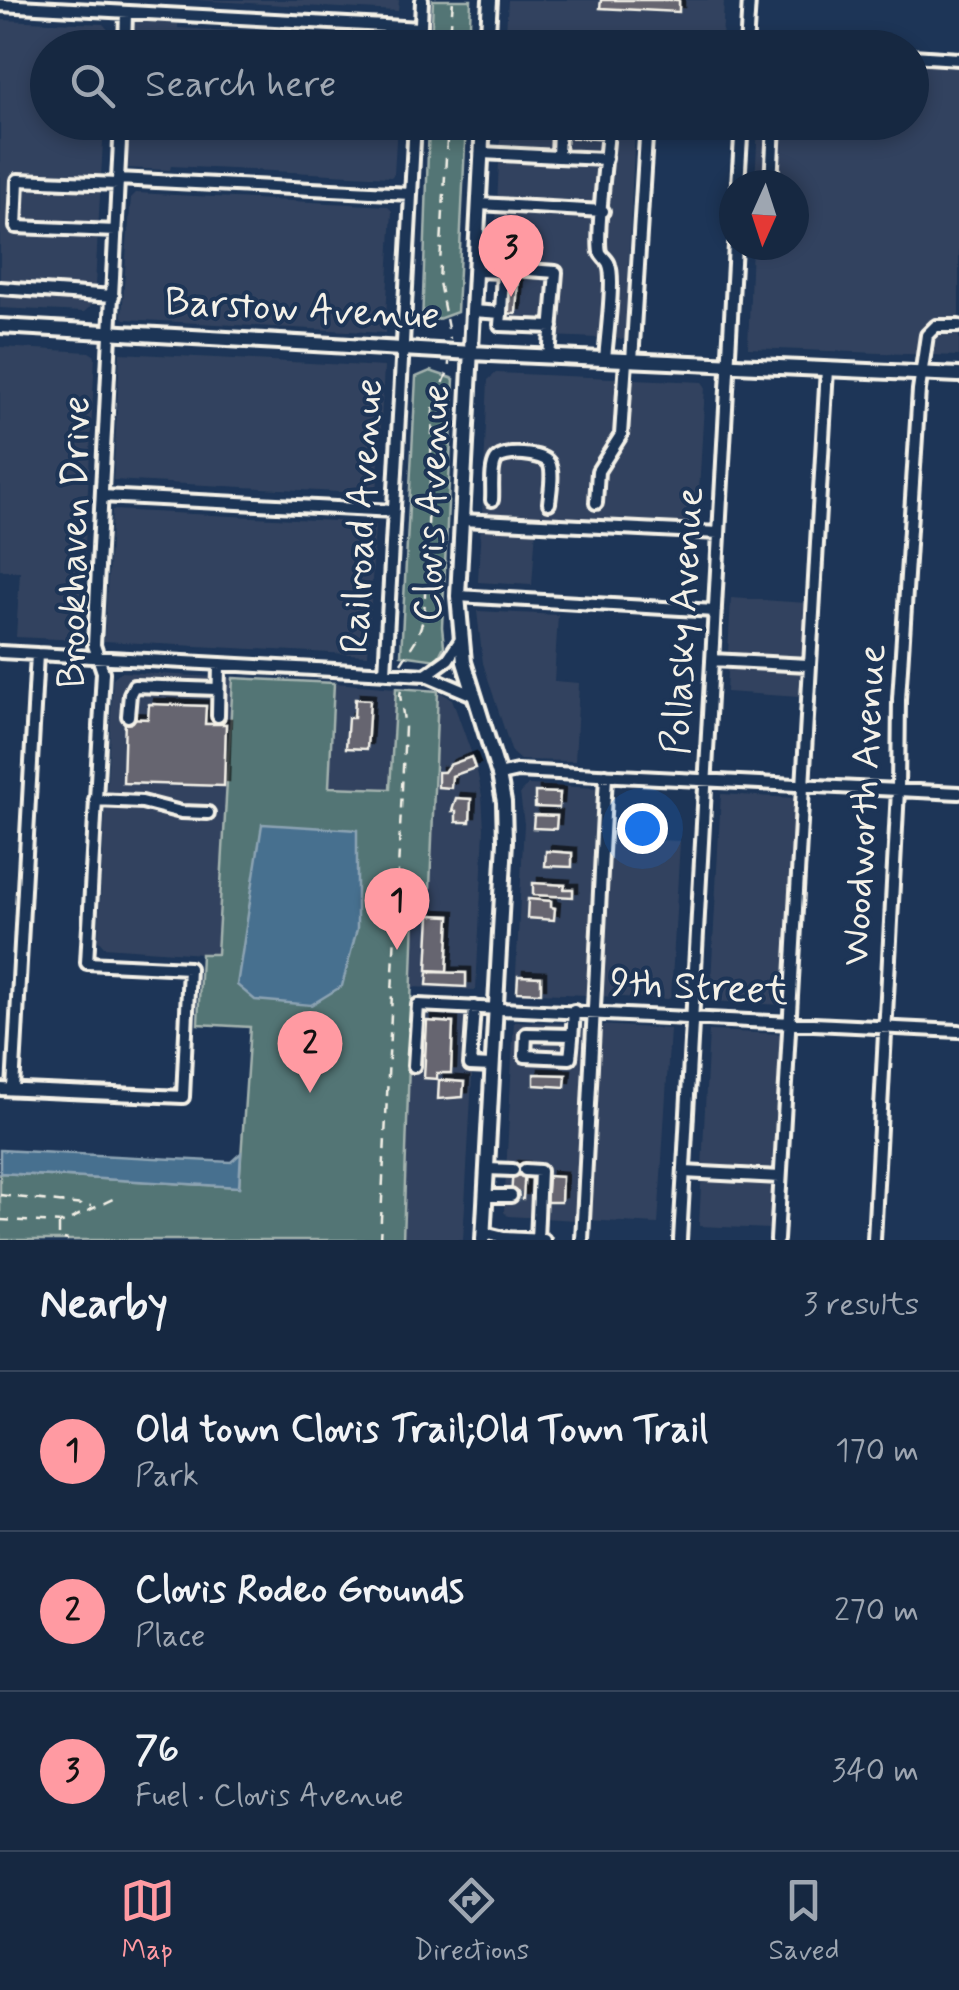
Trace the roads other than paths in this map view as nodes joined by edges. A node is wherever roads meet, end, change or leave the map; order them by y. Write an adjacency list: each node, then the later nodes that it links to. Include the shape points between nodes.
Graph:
1 (422, 0): 6 (street)
2 (490, 0): 8 (main road)
3 (748, 0): 9 (street)
4 (0, 5): 5 (street)
5 (126, 12): 6 (street); 7 (street)
6 (421, 28)
7 (125, 30)
8 (489, 30)
9 (747, 30)
10 (929, 57): 11 (street)
11 (959, 59)
12 (120, 140): 25 (street, Brookhaven Drive)
13 (415, 140): 26 (street, Railroad Avenue)
14 (483, 140): 20 (main road, Clovis Avenue)
15 (559, 140): 21 (street)
16 (607, 140): 22 (street)
17 (645, 140): 45 (street)
18 (741, 140): 23 (street)
19 (773, 140): 24 (street)
20 (482, 153): 21 (street); 27 (main road, Clovis Avenue)
21 (558, 157): 22 (street)
22 (606, 159): 28 (street)
23 (739, 170)
24 (772, 170)
25 (118, 182): 26 (street); 29 (street, Brookhaven Drive); 29 (street, via 18,180 16,227)
26 (412, 194): 41 (street, Railroad Avenue)
27 (479, 204): 28 (street); 31 (main road, Clovis Avenue)
28 (603, 211): 44 (street, via 600,251 610,266)
29 (116, 232): 34 (street, Brookhaven Drive)
30 (734, 260): 46 (street, Pollasky Avenue)
31 (476, 271): 32 (street); 35 (main road, Clovis Avenue)
32 (503, 272): 36 (street); 39 (street, via 556,272)
33 (0, 288): 34 (street)
34 (112, 296): 40 (street, Brookhaven Drive)
35 (474, 311): 36 (street); 42 (main road, Clovis Avenue)
36 (501, 313): 39 (street, via 500,325)
37 (0, 326): 40 (main road, Barstow Avenue)
38 (959, 326): 48 (street, Woodworth Avenue, via 936,326 927,335)
39 (552, 327): 43 (street)
40 (111, 332): 41 (main road, Barstow Avenue); 50 (street, Brookhaven Drive)
41 (403, 349): 42 (main road, Barstow Avenue); 54 (street, Railroad Avenue)
42 (472, 353): 43 (main road, Barstow Avenue); 55 (main road, Clovis Avenue)
43 (549, 357): 44 (main road, Barstow Avenue)
44 (605, 360): 45 (main road, Barstow Avenue)
45 (630, 361): 46 (main road, Barstow Avenue); 53 (street, via 621,435 598,471)
46 (728, 364): 47 (main road, Barstow Avenue); 56 (street, Pollasky Avenue)
47 (827, 369): 48 (main road, Barstow Avenue); 66 (street)
48 (922, 373): 49 (main road, Barstow Avenue); 78 (street, Woodworth Avenue)
49 (959, 375)
50 (102, 496): 54 (street); 62 (street, Brookhaven Drive, via 94,645)
51 (492, 500): 52 (street, via 497,459 523,456 541,457 551,467)
52 (549, 503)
53 (596, 503)
54 (394, 511): 67 (street, Railroad Avenue)
55 (462, 520): 56 (street); 57 (main road, Clovis Avenue)
56 (719, 533): 58 (street, Pollasky Avenue)
57 (458, 596): 58 (street); 59 (main road, Clovis Avenue)
58 (714, 612): 64 (street, Pollasky Avenue)
59 (460, 641): 68 (street); 71 (main road, Clovis Avenue)
60 (0, 652): 61 (street)
61 (38, 654): 62 (street); 96 (street)
62 (99, 657): 63 (street); 80 (street, Brookhaven Drive)
63 (143, 660): 65 (street); 69 (street)
64 (712, 660): 66 (street); 76 (street, Pollasky Avenue)
65 (219, 664): 67 (street); 70 (street)
66 (808, 665): 77 (street)
67 (384, 673): 68 (street)
68 (426, 675): 71 (street)
69 (142, 685): 70 (street); 72 (street, via 131,690)
70 (217, 689): 73 (street)
71 (473, 696): 74 (main road, Clovis Avenue)
72 (128, 716)
73 (218, 716)
74 (499, 775): 75 (street); 83 (main road, Clovis Avenue, via 506,841)
75 (606, 775): 76 (street); 85 (street)
76 (705, 780): 77 (street); 86 (street, Pollasky Avenue)
77 (801, 785): 78 (street); 87 (street)
78 (898, 790): 79 (street); 88 (street, Woodworth Avenue)
79 (959, 793)
80 (96, 800): 81 (street); 96 (street, Brookhaven Drive, via 87,963 189,968 183,1098)
81 (208, 813)
82 (474, 1008): 83 (street, 9th Street); 91 (street); 93 (street, 9th Street, via 418,1005)
83 (495, 1008): 84 (street, 9th Street); 92 (main road, Clovis Avenue)
84 (574, 1011): 85 (street, 9th Street); 90 (street)
85 (594, 1012): 86 (street, 9th Street); 104 (street)
86 (690, 1017): 87 (street, 9th Street); 98 (street, Pollasky Avenue)
87 (789, 1022): 88 (street, 9th Street); 99 (street)
88 (884, 1027): 89 (street, 9th Street); 107 (street, Woodworth Avenue)
89 (959, 1031)
90 (572, 1035): 90 (street, via 526,1034 525,1056 570,1058)
91 (472, 1039): 92 (street); 94 (street, via 470,1065)
92 (494, 1040): 94 (main road, Clovis Avenue)
93 (414, 1066)
94 (492, 1066): 97 (main road, Clovis Avenue)
95 (0, 1089): 96 (street)
96 (13, 1089)
97 (487, 1168): 100 (main road, Clovis Avenue); 101 (street, via 540,1170)
98 (684, 1172): 99 (street); 105 (street, Pollasky Avenue)
99 (780, 1177): 106 (street)
100 (486, 1196): 101 (street); 102 (main road, Clovis Avenue)
101 (539, 1198): 103 (street)
102 (484, 1236): 103 (street)
103 (541, 1240)
104 (582, 1240)
105 (680, 1240)
106 (777, 1240)
107 (874, 1240)

